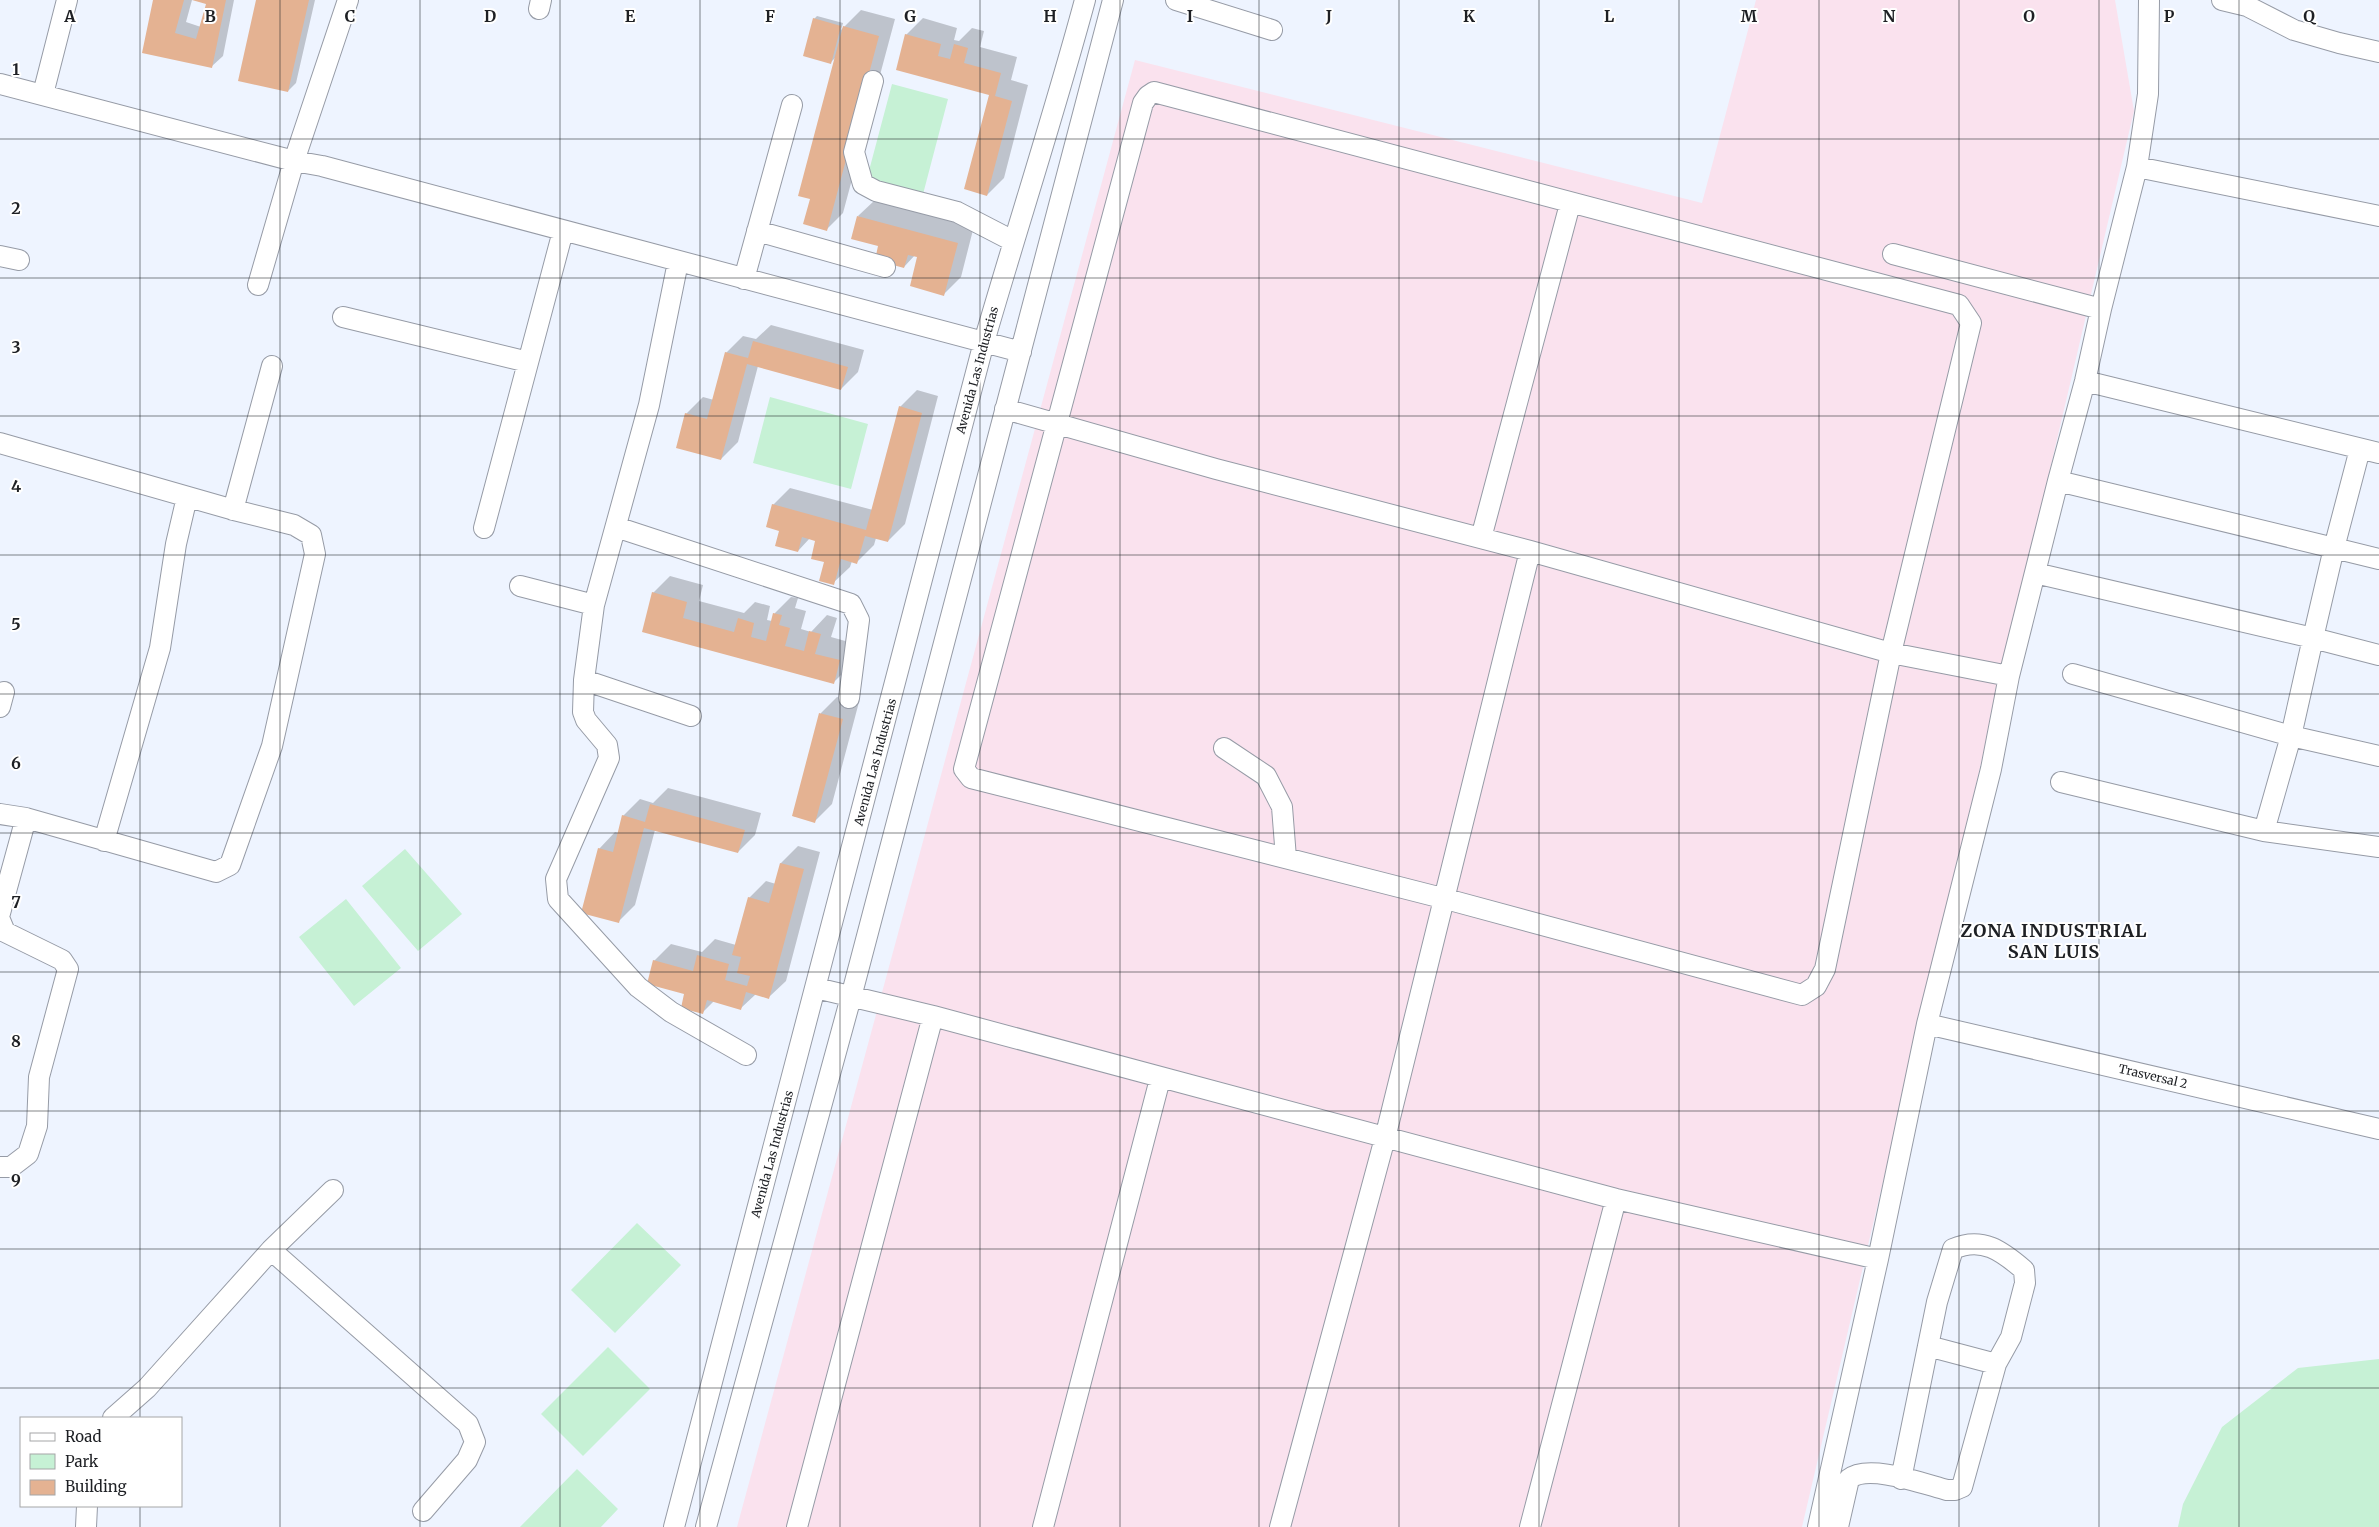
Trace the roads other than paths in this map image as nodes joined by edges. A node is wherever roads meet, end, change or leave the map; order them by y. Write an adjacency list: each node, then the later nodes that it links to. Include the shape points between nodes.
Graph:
1 (67, 0): 14 (street)
2 (348, 0): 16 (street)
3 (1085, 0): 22 (street, Avenida Las Industrias, via 1060,93)
4 (1113, 0): 31 (street)
5 (1176, 0): 9 (street)
6 (1234, 0): 9 (street)
7 (2149, 0): 17 (street, via 2148,94)
8 (2222, 0): 11 (street, via 2247,6 2294,30)
9 (1238, 20): 10 (street)
10 (1272, 30)
11 (2379, 52)
12 (873, 81): 22 (street, via 854,152 863,184 876,191 957,212)
13 (0, 84): 14 (street)
14 (43, 94): 16 (street)
15 (792, 105): 21 (street)
16 (294, 161): 20 (street); 27 (street)
17 (2137, 167): 19 (street); 28 (street)
18 (1570, 204): 36 (street, via 1154,92 1144,103); 44 (street); 52 (street, via 1959,305 1971,323)
19 (2379, 216)
20 (563, 231): 24 (street); 32 (street)
21 (757, 231): 25 (street); 26 (street)
22 (1013, 241): 30 (street, Avenida Las Industrias)
23 (1893, 254): 28 (street)
24 (678, 262): 26 (street); 42 (street, via 650,405)
25 (885, 267)
26 (744, 279): 30 (street)
27 (258, 285)
28 (2101, 309): 34 (street)
29 (343, 317): 32 (street)
30 (984, 342): 31 (street); 72 (street, Avenida Las Industrias)
31 (1020, 352): 35 (street)
32 (528, 362): 43 (street)
33 (272, 366): 41 (street)
34 (2085, 381): 38 (street); 39 (street)
35 (1005, 409): 36 (street); 73 (street)
36 (1057, 425): 44 (street); 68 (street, via 964,769 971,778)
37 (0, 443): 40 (street)
38 (2370, 451): 45 (street)
39 (2058, 481): 45 (street); 48 (street)
40 (187, 497): 41 (street); 66 (street, via 176,544 160,648)
41 (233, 510): 66 (street, via 294,525 311,534 315,554 272,746 230,866 216,872)
42 (616, 527): 50 (street); 57 (street, via 850,604 859,620)
43 (484, 528)
44 (1481, 538): 46 (street)
45 (2334, 548): 47 (street); 51 (street)
46 (1530, 551): 52 (street); 69 (street)
47 (2379, 559)
48 (2035, 573): 51 (street); 55 (street)
49 (520, 586): 50 (street)
50 (594, 604): 56 (street)
51 (2313, 638): 53 (street); 59 (street)
52 (1891, 653): 55 (street); 69 (street, via 1825,969 1816,986 1802,995)
53 (2379, 655)
54 (2073, 674): 59 (street)
55 (2009, 676): 75 (street, via 1991,769)
56 (584, 680): 58 (street); 76 (street, via 583,712 607,745 608,758 556,879 558,899 638,987 671,1012)
57 (849, 698)
58 (691, 716)
59 (2291, 736): 61 (street); 65 (street)
60 (1224, 748): 68 (street, via 1266,776 1282,807)
61 (2379, 756)
62 (2061, 782): 65 (street)
63 (0, 814): 64 (street)
64 (26, 818): 66 (street); 70 (street)
65 (2264, 831): 67 (street)
66 (104, 841)
67 (2379, 847)
68 (1286, 858): 69 (street)
69 (1446, 899): 79 (street)
70 (0, 912)
71 (0, 920): 80 (street, via 5,932 62,960 68,969 39,1077 37,1126 28,1154 11,1167)
72 (816, 988): 73 (street); 92 (street, Avenida Las Industrias)
73 (851, 997): 74 (street); 93 (street)
74 (933, 1016): 77 (street); 94 (street)
75 (1927, 1024): 78 (street, Trasversal 2); 84 (street)
76 (746, 1055)
77 (1160, 1079): 79 (street); 95 (street)
78 (2379, 1129)
79 (1386, 1138): 82 (street); 96 (street)
80 (0, 1167)
81 (333, 1190): 83 (street)
82 (1616, 1199): 84 (street); 97 (street)
83 (271, 1250): 87 (street, via 147,1388); 90 (street, via 468,1424 475,1442 467,1460)
84 (1878, 1259): 98 (street)
85 (1928, 1346): 86 (street); 86 (street, via 1953,1249 1966,1243 1980,1243 2009,1257 2024,1270 2026,1283 2011,1337); 88 (street)
86 (1996, 1364): 88 (street, via 1962,1487 1947,1490)
87 (114, 1417)
88 (1901, 1478): 99 (street, via 1880,1473 1855,1474 1849,1479)
89 (87, 1507): 91 (street)
90 (423, 1511)
91 (86, 1527)
92 (674, 1527)
93 (706, 1527)
94 (797, 1527)
95 (1043, 1527)
96 (1280, 1527)
97 (1530, 1527)
98 (1818, 1527)
99 (1838, 1527)

